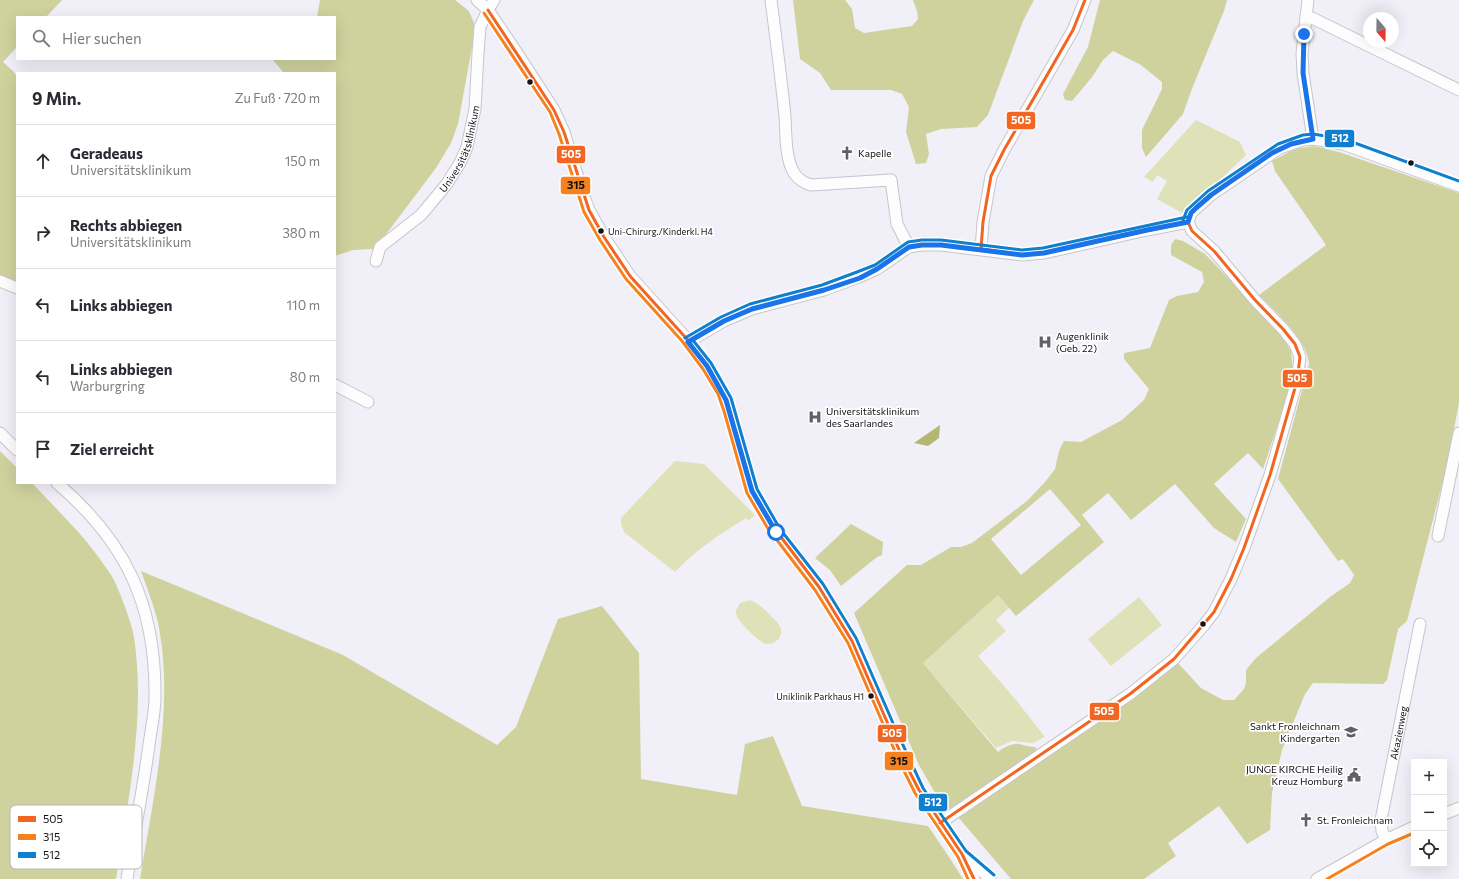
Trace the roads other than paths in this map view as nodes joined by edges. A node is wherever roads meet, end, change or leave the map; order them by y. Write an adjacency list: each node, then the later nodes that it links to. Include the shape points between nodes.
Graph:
1 (477, 0): 5 (street)
2 (771, 0): 11 (street, via 790,162 794,174 811,185 891,180 897,224)
3 (1085, 0): 12 (street, via 1072,30 992,176 983,222)
4 (1308, 0): 6 (street)
5 (491, 5): 13 (street, Universitätsklinikum, via 480,27 475,109 467,147 460,163 421,215 380,247); 16 (street, via 515,50 554,110 564,132 586,203 604,237 630,276)
6 (1306, 16): 7 (street); 8 (street, via 1302,53 1303,73)
7 (1459, 90)
8 (1313, 139): 9 (street, via 1343,144); 10 (street, via 1291,144 1268,156 1211,195 1191,213)
9 (1459, 186)
10 (1188, 222): 12 (street, via 1044,253 1022,255); 29 (street, via 1192,231 1214,251 1283,329 1295,344 1300,357 1297,381 1272,468 1244,548 1214,612 1174,658 1130,694)
11 (909, 247): 12 (street, via 941,245); 16 (street, via 860,278 752,309 724,321)
12 (981, 249)
13 (376, 261)
14 (0, 281): 15 (street)
15 (16, 288)
16 (688, 342): 29 (street, via 707,366 726,400 752,491 776,532 819,587 852,641 904,761)
17 (336, 386): 18 (street)
18 (368, 402)
19 (0, 433): 21 (street)
20 (1459, 433): 22 (street)
21 (16, 449)
22 (1455, 474): 24 (street)
23 (58, 484): 26 (street, via 89,513 112,540 138,591 148,623 154,662 155,698)
24 (1438, 536)
25 (1420, 624): 31 (street, Akazienweg, via 1381,820)
26 (140, 805)
27 (1459, 808): 28 (street)
28 (1447, 813)
29 (940, 822): 32 (street)
30 (1411, 828): 31 (street)
31 (1386, 840): 37 (street)
32 (962, 854): 35 (street); 36 (street)
33 (129, 869): 34 (street)
34 (127, 879)
35 (974, 879)
36 (990, 879)
37 (1317, 879)

